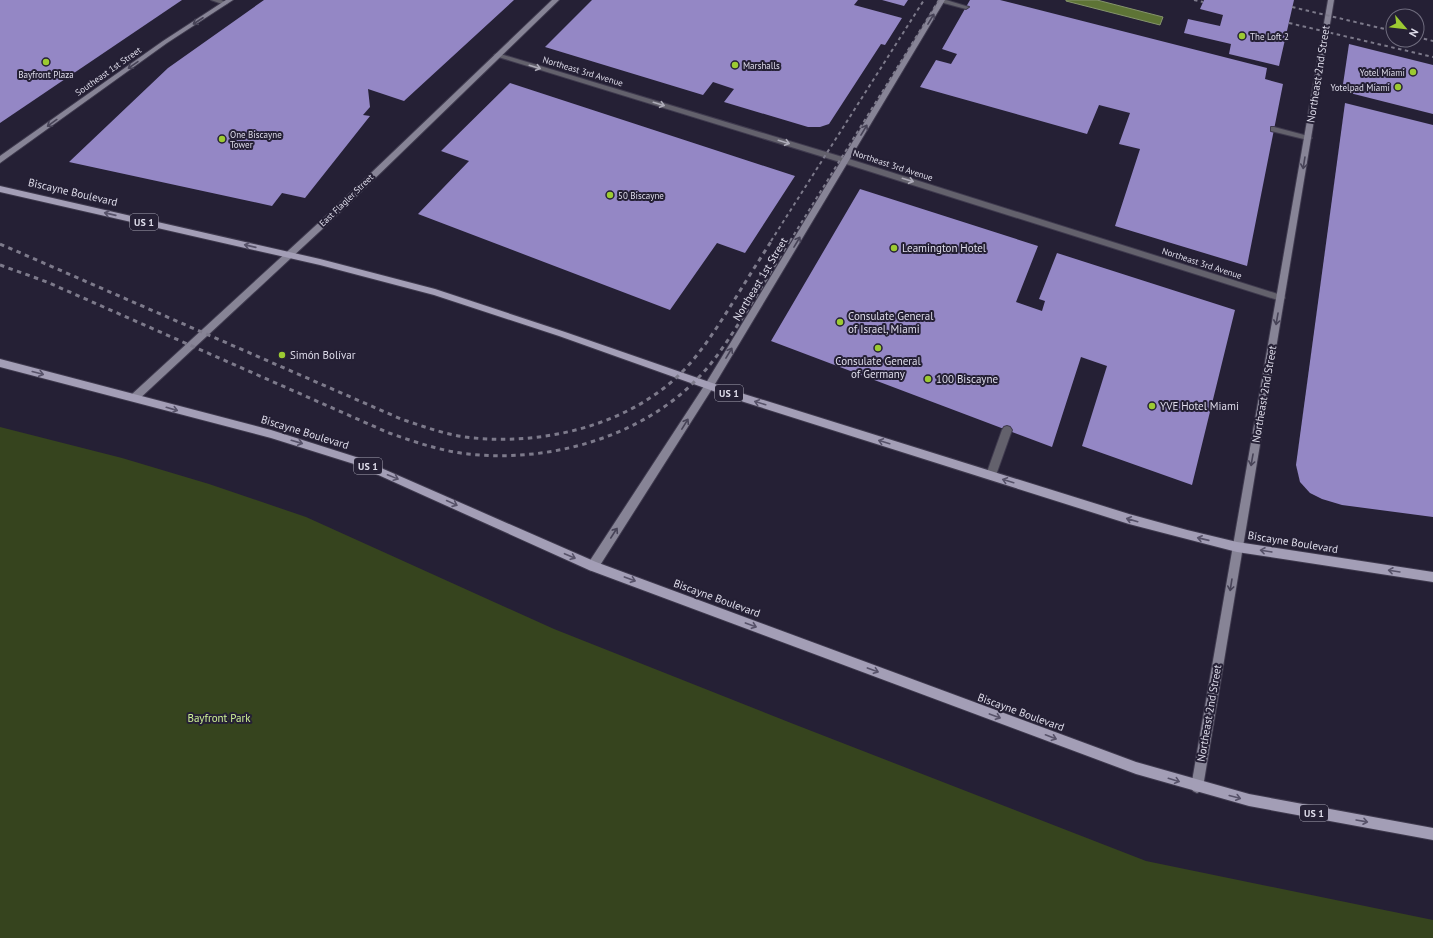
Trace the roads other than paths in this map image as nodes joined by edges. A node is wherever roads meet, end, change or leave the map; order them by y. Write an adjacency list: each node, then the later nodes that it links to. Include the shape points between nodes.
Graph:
1 (214, 0): 5 (street)
2 (556, 0): 7 (main road, East Flagler Street)
3 (942, 0): 6 (street); 11 (main road, Northeast 1st Street, one-way to 3)
4 (1331, 0): 9 (main road, Northeast 2nd Street)
5 (227, 2): 10 (main road, Southeast 1st Street, one-way to 10)
6 (966, 7)
7 (497, 55): 11 (street, Northeast 3rd Avenue, one-way to 11); 13 (main road, East Flagler Street)
8 (1274, 129): 9 (street)
9 (1308, 138): 14 (main road, Northeast 2nd Street, one-way to 14)
10 (0, 160)
11 (846, 161): 14 (street, Northeast 3rd Avenue, one-way to 14); 16 (main road, Northeast 1st Street, one-way to 11)
12 (0, 189): 13 (main road, Biscayne Boulevard / US 1, one-way to 12)
13 (288, 255): 16 (main road, Biscayne Boulevard / US 1, via 441,294); 17 (main road, East Flagler Street)
14 (1281, 298): 20 (main road, Northeast 2nd Street, one-way to 20)
15 (0, 363): 17 (main road, Biscayne Boulevard / US 1, one-way to 17)
16 (709, 386): 19 (main road, Biscayne Boulevard / US 1, one-way to 16); 21 (main road, Northeast 1st Street, one-way to 16)
17 (134, 398): 21 (main road, Biscayne Boulevard / US 1, one-way to 21, via 271,434 349,459 402,480)
18 (1008, 430): 19 (street)
19 (991, 476): 20 (main road, Biscayne Boulevard / US 1, one-way to 19, via 1129,519)
20 (1237, 547): 22 (main road, Biscayne Boulevard / US 1, one-way to 20); 23 (main road, Northeast 2nd Street, one-way to 23)
21 (593, 566): 23 (main road, Biscayne Boulevard / US 1, one-way to 23, via 1136,768)
22 (1433, 577)
23 (1197, 787): 24 (main road, Biscayne Boulevard / US 1, one-way to 24, via 1256,802)
24 (1433, 834)

